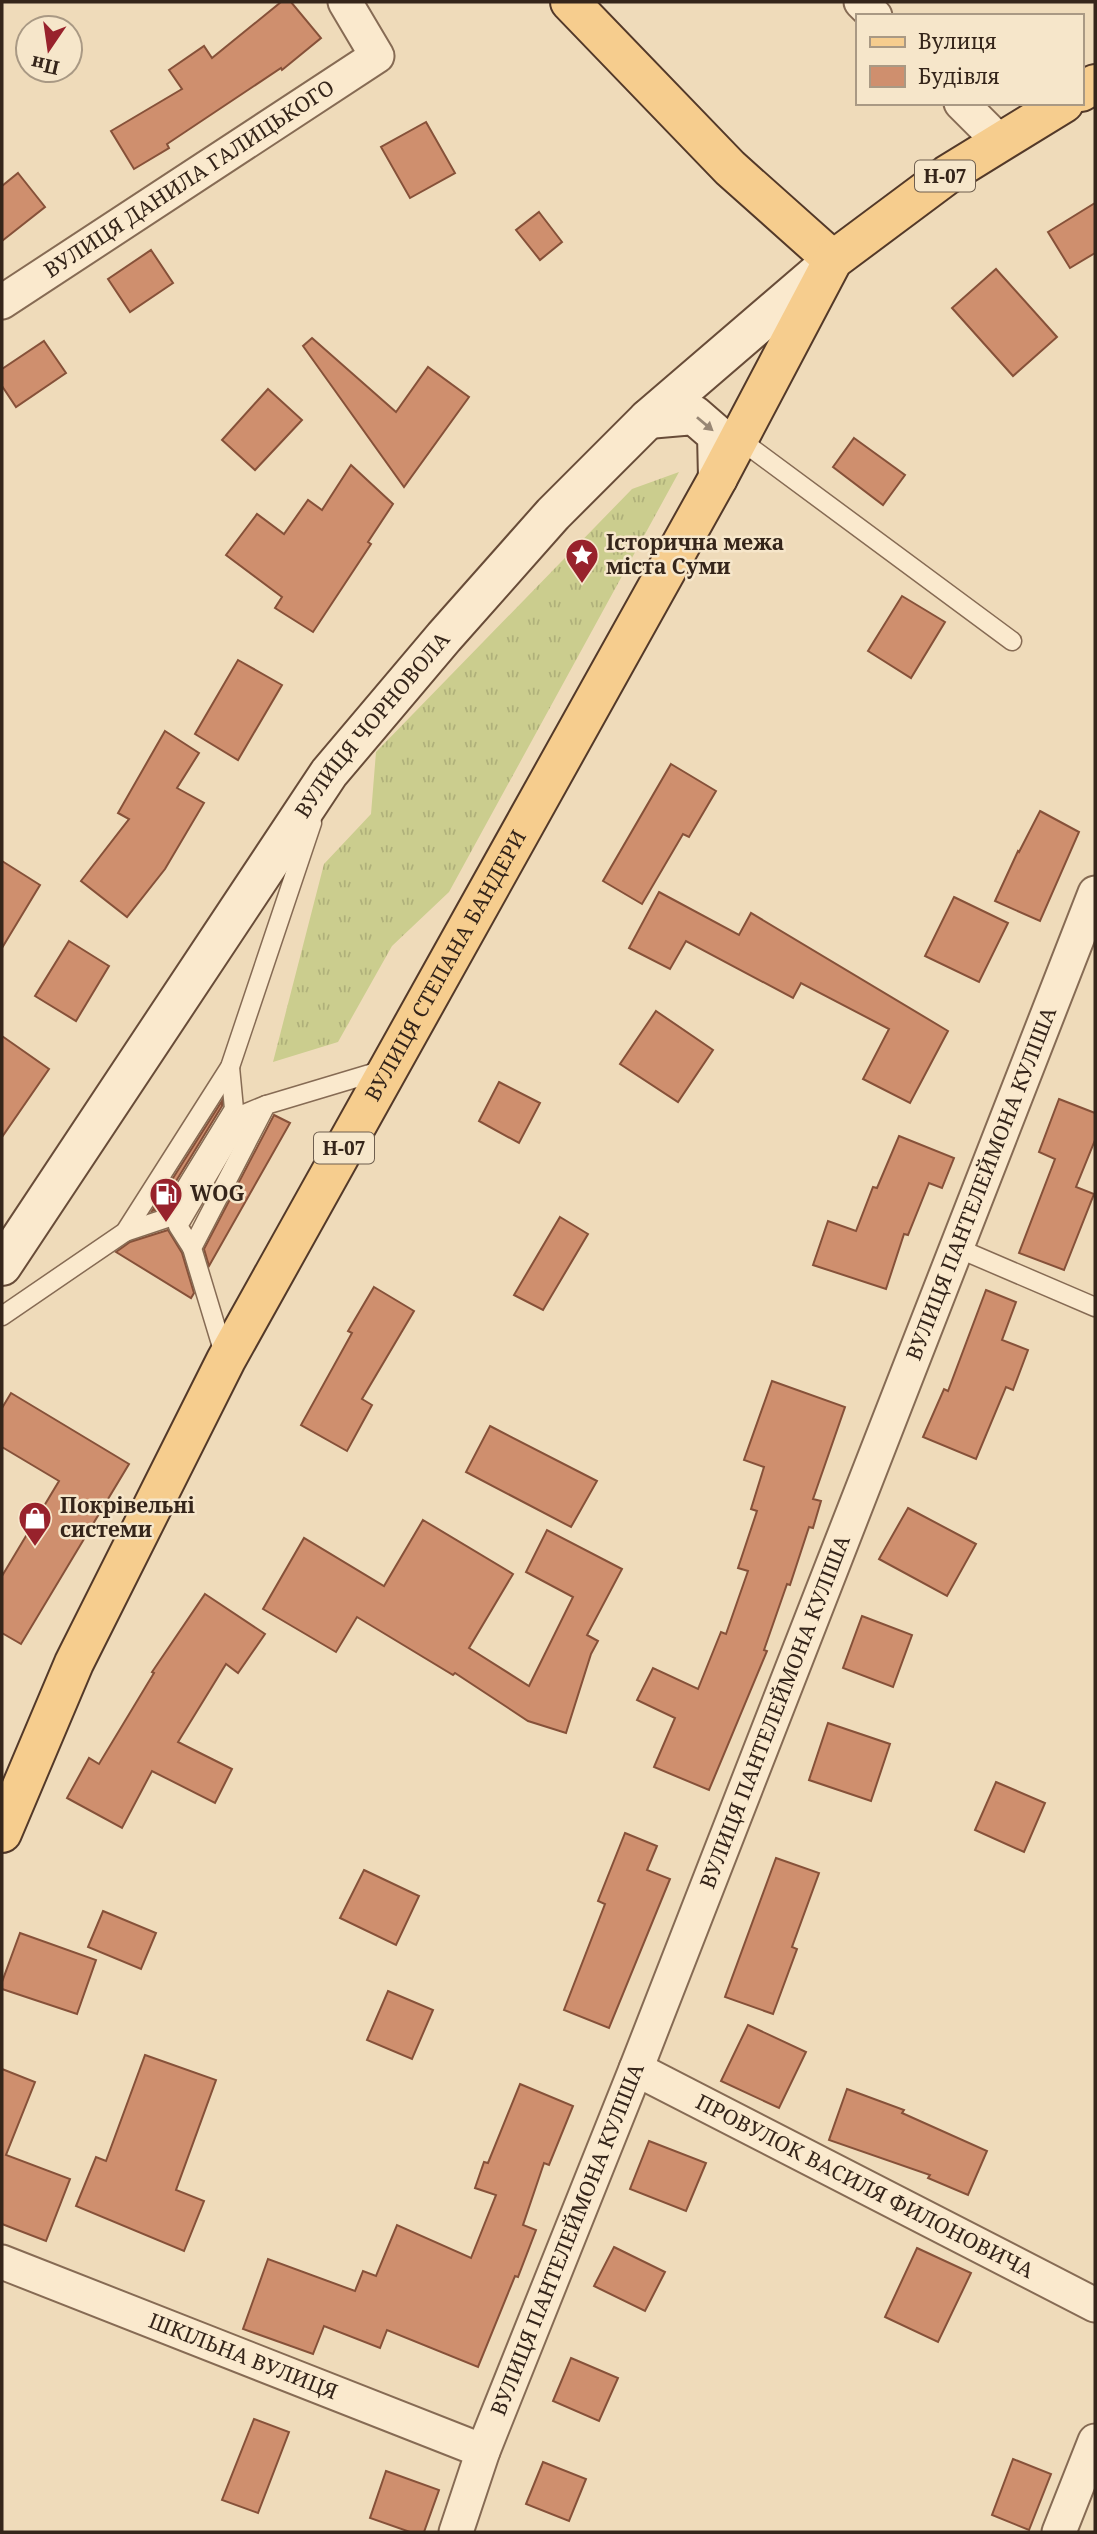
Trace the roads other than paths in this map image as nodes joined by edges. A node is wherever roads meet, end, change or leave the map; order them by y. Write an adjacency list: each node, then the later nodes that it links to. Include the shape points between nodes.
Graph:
1 (345, 2): 7 (street, ВУЛИЦЯ ДАНИЛА ГАЛИЦЬКОГО, via 377,56)
2 (570, 2): 6 (main road, via 730,168)
3 (963, 105): 5 (street)
4 (1061, 105): 5 (main road, Н-07)
5 (1000, 142): 6 (main road, Н-07, via 947,175)
6 (833, 260): 8 (main road, ВУЛИЦЯ ЧОРНОВОЛА); 9 (main road, ВУЛИЦЯ СТЕПАНА БАНДЕРИ / Н-07)
7 (2, 302)
8 (648, 419): 10 (main road, one-way to 10, via 694,415 718,435); 12 (main road, ВУЛИЦЯ ЧОРНОВОЛА, via 553,513)
9 (739, 439): 10 (main road, ВУЛИЦЯ СТЕПАНА БАНДЕРИ / Н-07); 11 (lane)
10 (718, 478): 15 (main road, ВУЛИЦЯ СТЕПАНА БАНДЕРИ / Н-07)
11 (1012, 642)
12 (329, 773): 14 (lane); 18 (main road, ВУЛИЦЯ ЧОРНОВОЛА)
13 (1095, 893): 17 (street, ВУЛИЦЯ ПАНТЕЛЕЙМОНА КУЛІША)
14 (230, 1067): 16 (lane); 16 (lane, via 234,1109 167,1218)
15 (389, 1068): 21 (main road, ВУЛИЦЯ СТЕПАНА БАНДЕРИ / Н-07); 21 (lane, via 267,1105 192,1248)
16 (125, 1232): 20 (lane)
17 (955, 1247): 19 (lane); 23 (street, ВУЛИЦЯ ПАНТЕЛЕЙМОНА КУЛІША)
18 (2, 1266)
19 (1095, 1307)
20 (2, 1316)
21 (226, 1360): 22 (main road, ВУЛИЦЯ СТЕПАНА БАНДЕРИ / Н-07, via 74,1663)
22 (2, 1833)
23 (636, 2069): 25 (street, ПРОВУЛОК ВАСИЛЯ ФИЛОНОВИЧА); 27 (street, ВУЛИЦЯ ПАНТЕЛЕЙМОНА КУЛІША)
24 (2, 2262): 27 (street, ШКІЛЬНА ВУЛИЦЯ)
25 (1095, 2305)
26 (1095, 2441): 29 (street)
27 (484, 2451): 28 (street, ВУЛИЦЯ ПАНТЕЛЕЙМОНА КУЛІША)
28 (456, 2532)
29 (1059, 2532)

